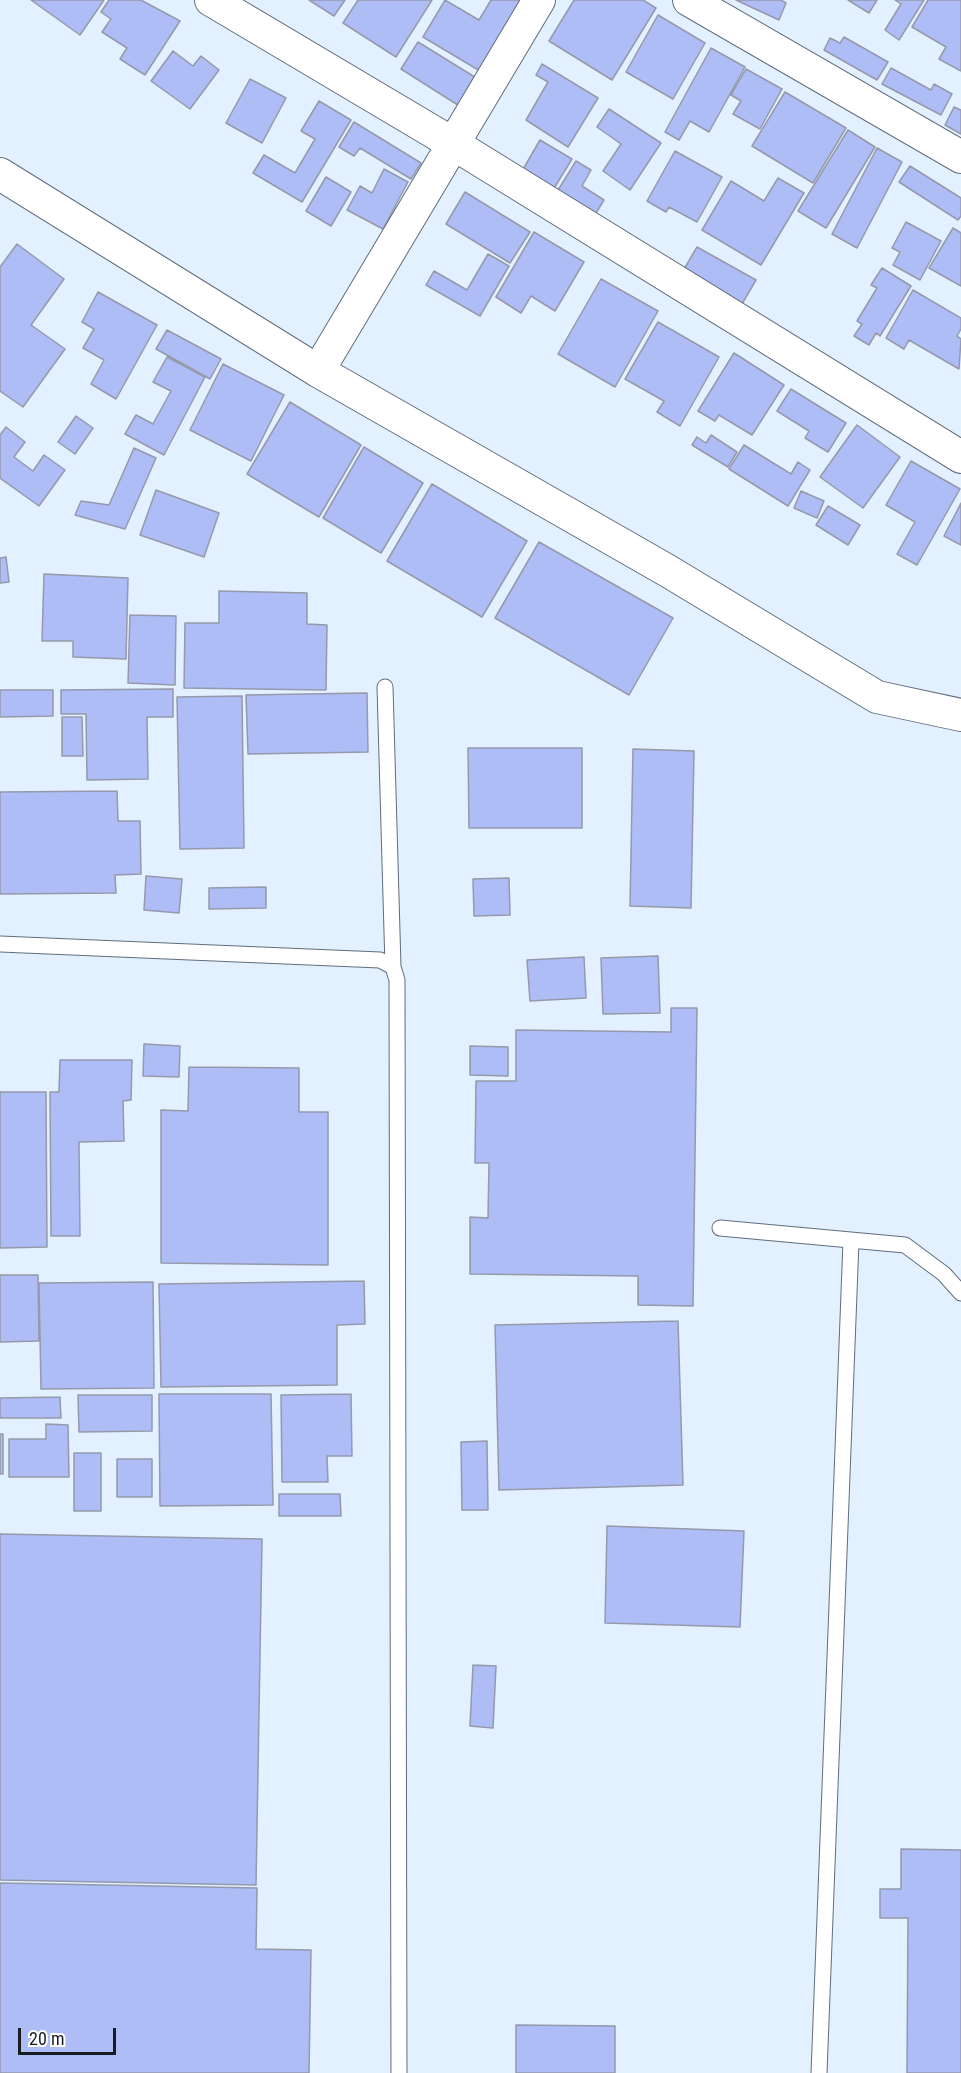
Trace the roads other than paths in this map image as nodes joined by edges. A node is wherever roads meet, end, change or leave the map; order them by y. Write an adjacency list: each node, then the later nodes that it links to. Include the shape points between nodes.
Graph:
1 (211, 0): 4 (street)
2 (539, 0): 4 (street)
3 (689, 0): 5 (street)
4 (452, 143): 7 (street); 8 (street)
5 (961, 157)
6 (0, 174): 7 (street)
7 (318, 371): 10 (street, via 668,571 877,697)
8 (961, 457)
9 (385, 687): 12 (lane)
10 (961, 715)
11 (0, 944): 12 (lane, via 380,960)
12 (393, 967): 16 (lane, via 397,980)
13 (720, 1228): 14 (lane)
14 (851, 1241): 15 (lane, via 905,1245 944,1274); 17 (lane)
15 (961, 1293)
16 (399, 2073)
17 (819, 2073)

